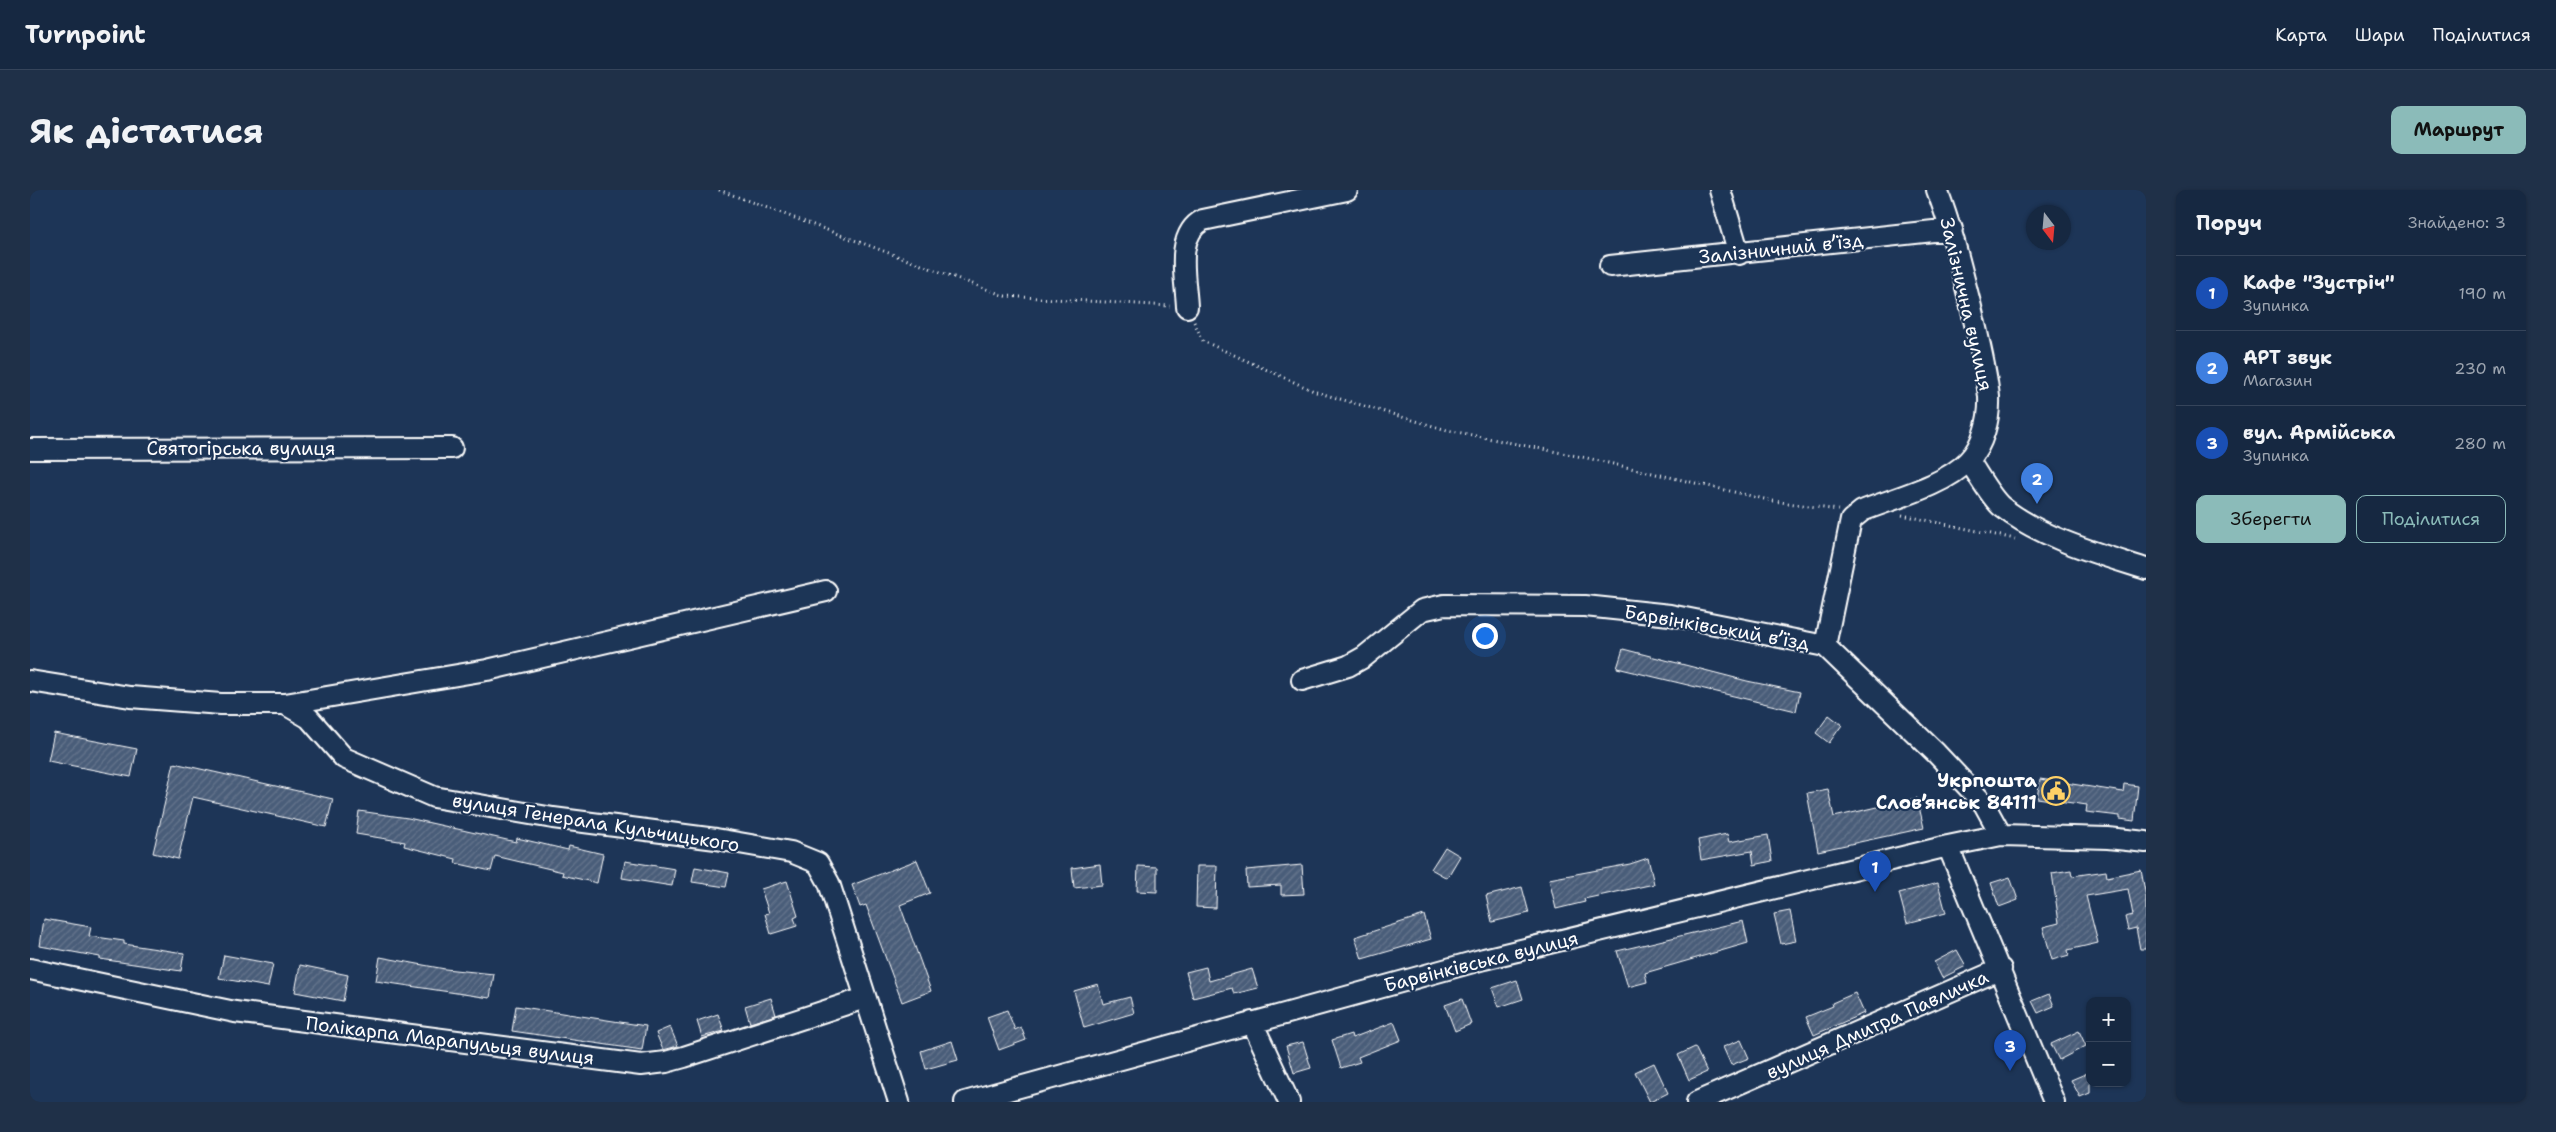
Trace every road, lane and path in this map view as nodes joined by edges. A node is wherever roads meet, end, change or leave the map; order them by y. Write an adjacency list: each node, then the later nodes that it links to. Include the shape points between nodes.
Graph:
1 (719, 190): 8 (path, via 1005,296)
2 (1348, 190): 8 (street, via 1203,220 1193,225 1185,243)
3 (1720, 190): 6 (street)
4 (1938, 190): 5 (street, Залізнична вулиця)
5 (1952, 229): 6 (street, Залізничний в’їзд); 11 (street, Залізнична вулиця, via 1979,341 1989,399 1986,427)
6 (1739, 254): 7 (street, Залізничний в’їзд)
7 (1610, 266)
8 (1187, 307): 13 (path, via 1203,341 1316,392 1446,430 1587,458 1773,501)
9 (30, 448): 10 (street, Святогірська вулиця)
10 (452, 448)
11 (1969, 461): 13 (street, Залізнична вулиця, via 1948,477); 15 (street, via 2001,506 2095,553)
12 (1894, 514): 14 (path)
13 (1856, 515): 17 (street, Барвінківський в’їзд)
14 (2020, 539)
15 (2146, 569)
16 (826, 591): 20 (street, via 487,670)
17 (1825, 646): 18 (street, Барвінківський в’їзд, via 1670,615 1585,606 1444,605 1422,610 1356,662); 21 (street, Барвінківський в’їзд, via 1984,804)
18 (1302, 680)
19 (30, 681): 20 (street, via 130,697 221,704)
20 (285, 704): 26 (street, вулиця Генерала Кульчицького, via 309,718 344,758 434,797 553,818 716,839 791,852 818,863 829,883)
21 (2001, 835): 22 (street, Барвінківська вулиця); 23 (street, Барвінківська вулиця)
22 (2146, 842)
23 (1948, 846): 25 (street); 27 (street, Барвінківська вулиця, via 1484,959)
24 (30, 969): 26 (street, Полікарпа Марапульця вулиця, via 235,1012 641,1065 684,1057)
25 (2001, 969): 31 (street, вулиця Дмитра Павличка); 32 (street)
26 (865, 998): 28 (street, вулиця Генерала Кульчицького)
27 (1252, 1022): 29 (street, Барвінківська вулиця); 30 (street)
28 (899, 1102)
29 (965, 1102)
30 (1289, 1102)
31 (1697, 1102)
32 (2054, 1102)

